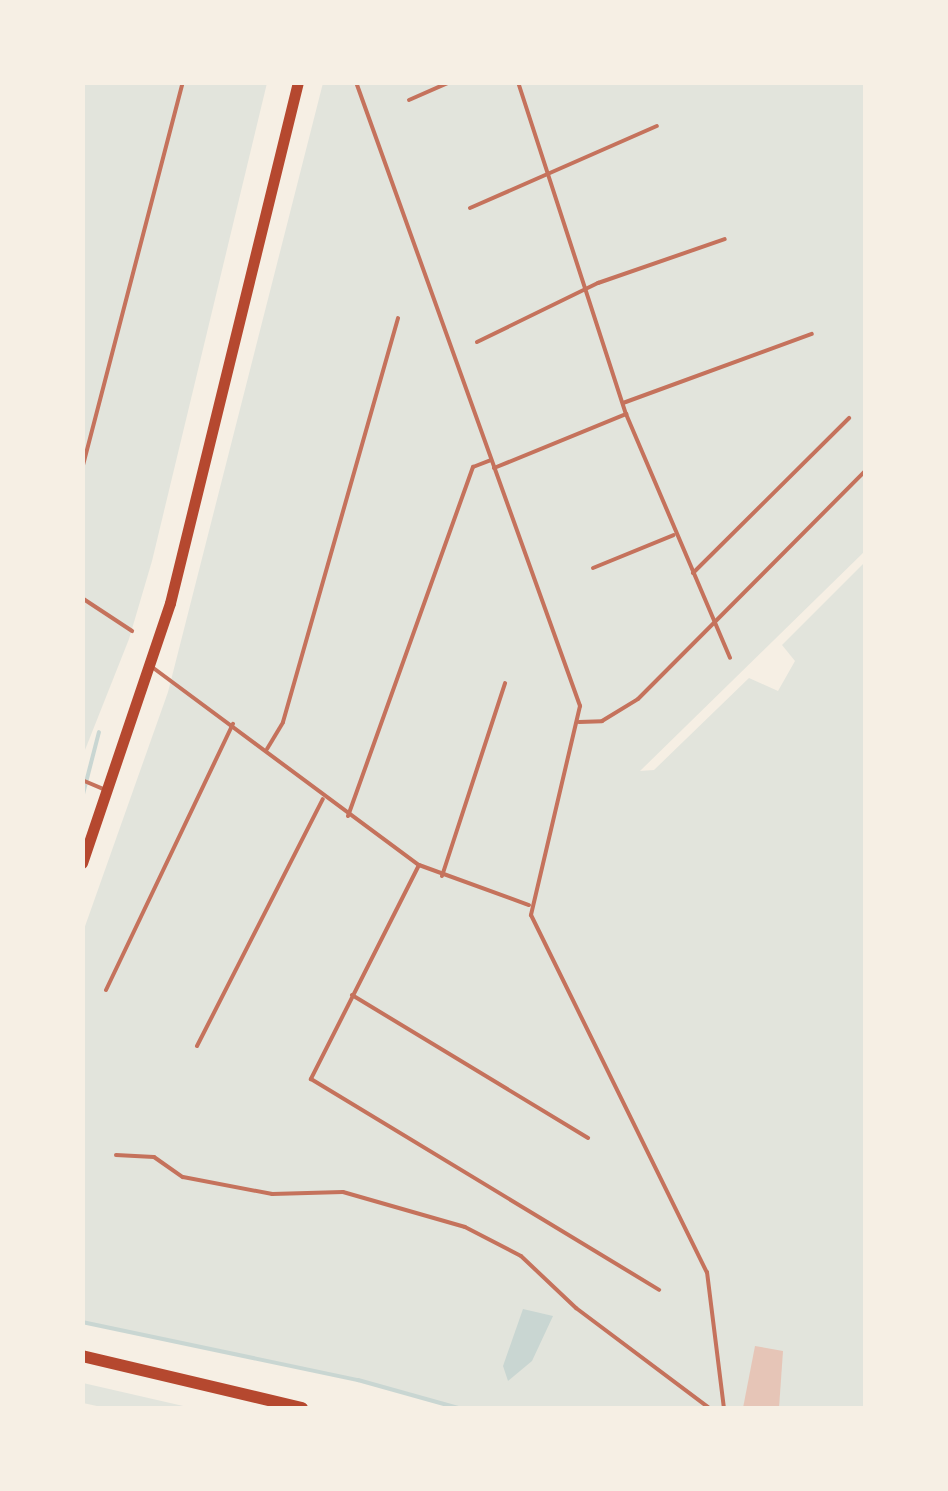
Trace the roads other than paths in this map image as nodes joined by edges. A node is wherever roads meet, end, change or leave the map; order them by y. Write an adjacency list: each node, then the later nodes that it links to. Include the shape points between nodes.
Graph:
1 (183, 82): 20 (lane)
2 (298, 82): 29 (main road)
3 (356, 82): 18 (lane)
4 (450, 82): 6 (lane)
5 (518, 82): 8 (lane)
6 (409, 100)
7 (656, 126): 8 (lane)
8 (547, 174): 9 (lane); 11 (lane)
9 (470, 208)
10 (725, 239): 11 (lane)
11 (586, 292): 14 (lane); 15 (lane)
12 (398, 318): 33 (lane, via 283,722)
13 (812, 334): 15 (lane)
14 (478, 342)
15 (623, 403): 16 (lane)
16 (626, 414): 19 (lane); 22 (lane)
17 (849, 418): 24 (lane)
18 (490, 460): 19 (lane); 37 (lane, via 473,467)
19 (494, 468): 31 (lane, via 576,692)
20 (82, 469)
21 (866, 470): 26 (lane)
22 (674, 535): 23 (lane); 24 (lane)
23 (593, 568)
24 (693, 573): 26 (lane)
25 (82, 598): 27 (lane)
26 (712, 622): 28 (lane); 31 (lane, via 622,711)
27 (132, 630)
28 (730, 658)
29 (152, 667): 32 (lane); 35 (main road)
30 (505, 683): 40 (lane)
31 (579, 722): 41 (lane)
32 (233, 723): 33 (lane); 42 (lane)
33 (268, 750): 36 (lane)
34 (82, 780): 35 (lane)
35 (108, 791): 38 (main road)
36 (323, 799): 37 (lane); 44 (lane)
37 (348, 816): 39 (lane)
38 (82, 864)
39 (418, 865): 40 (lane); 43 (lane)
40 (442, 876): 41 (lane)
41 (529, 905): 51 (lane, via 537,936 707,1272)
42 (106, 990)
43 (352, 995): 45 (lane); 47 (lane, via 311,1079)
44 (197, 1046)
45 (588, 1138)
46 (116, 1155): 50 (lane, via 154,1157 183,1177 272,1194 343,1192 465,1226 521,1256 576,1308)
47 (659, 1290)
48 (82, 1356): 49 (main road)
49 (302, 1408)
50 (709, 1408)
51 (724, 1408)

